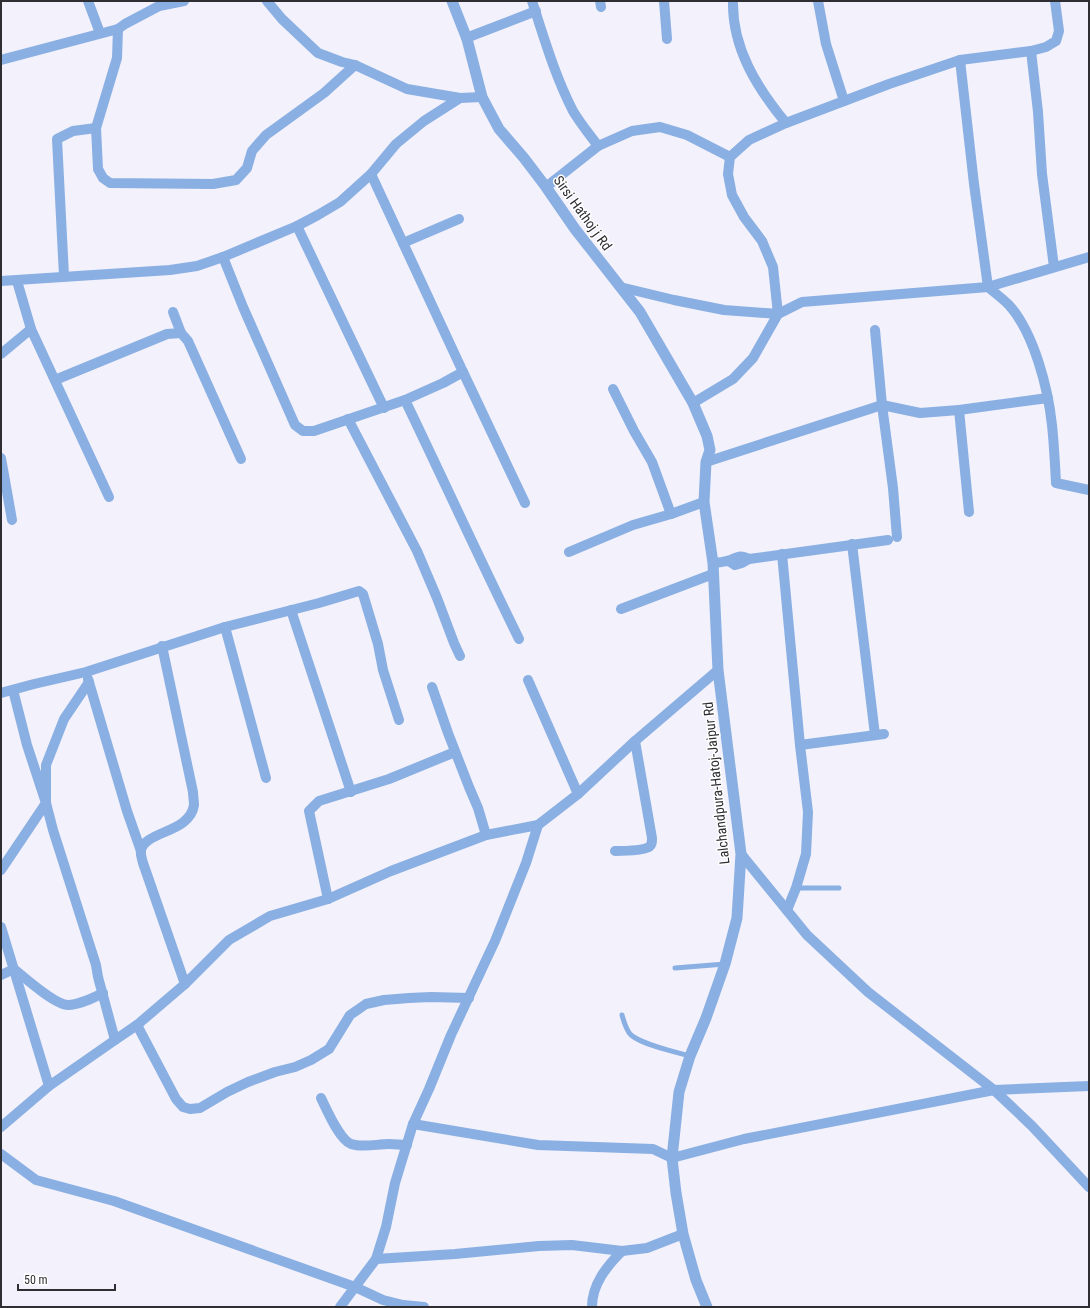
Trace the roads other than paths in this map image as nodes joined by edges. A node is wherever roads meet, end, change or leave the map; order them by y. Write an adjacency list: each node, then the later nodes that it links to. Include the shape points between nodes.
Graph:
1 (88, 1): 13 (street)
2 (184, 1): 10 (street)
3 (267, 1): 19 (street, via 318,53)
4 (452, 1): 14 (street, Sirsi Hathoj j Rd)
5 (532, 1): 11 (street)
6 (664, 1): 15 (street)
7 (733, 1): 23 (street, via 736,31 751,73 767,100)
8 (818, 1): 22 (street, via 826,44)
9 (1055, 1): 16 (street, via 1059,31 1056,41)
10 (161, 3): 12 (street)
11 (536, 12): 14 (street); 25 (street, via 562,88 574,113)
12 (118, 29): 13 (street); 24 (street, via 117,58)
13 (100, 34): 17 (street)
14 (466, 38): 20 (street, Sirsi Hathoj j Rd)
15 (667, 39)
16 (1031, 51): 18 (street); 34 (street, via 1042,174)
17 (1, 60)
18 (960, 60): 22 (street); 39 (street)
19 (355, 65): 21 (street, via 407,89); 24 (street, via 324,93 266,135 252,151 247,168 236,180 213,184 110,182 103,178 98,169)
20 (482, 97): 21 (street); 28 (street, Sirsi Hathoj j Rd, via 499,129)
21 (460, 98): 27 (street, via 424,121 396,144)
22 (844, 101): 23 (street)
23 (786, 123): 26 (street, via 749,140)
24 (96, 128): 35 (street, via 73,131 57,139)
25 (598, 146): 26 (street, via 632,131 660,127 687,135); 28 (street)
26 (730, 157): 41 (street, via 728,174 732,195 762,241 773,267)
27 (371, 174): 30 (street, via 340,202); 31 (street)
28 (546, 187): 38 (street, Sirsi Hathoj j Rd, via 575,230)
29 (459, 219): 31 (street)
30 (297, 226): 32 (street); 53 (street)
31 (404, 243): 46 (street)
32 (223, 257): 35 (street, via 197,266 170,270); 55 (street, via 242,307 295,425 304,432 314,431)
33 (1089, 257): 34 (street)
34 (1054, 267): 39 (street)
35 (64, 276): 37 (street)
36 (1, 281): 37 (street)
37 (17, 281): 42 (street)
38 (620, 287): 41 (street, via 724,310); 51 (street, Sirsi Hathoj j Rd, via 640,312)
39 (988, 287): 41 (street, via 802,302); 49 (street, via 1009,305 1025,328)
40 (173, 312): 44 (street)
41 (778, 314): 51 (street, via 753,358 733,379)
42 (31, 329): 45 (street); 47 (street)
43 (875, 330): 52 (street)
44 (181, 333): 47 (street, via 167,334); 58 (street, via 188,341)
45 (1, 354)
46 (463, 372): 50 (street); 63 (street)
47 (55, 380): 61 (street)
48 (613, 389): 65 (street, via 652,462)
49 (1048, 398): 54 (street); 60 (street, via 1056,483)
50 (405, 400): 53 (street); 74 (street)
51 (693, 403): 56 (street, Sirsi Hathoj j Rd)
52 (882, 405): 54 (street, via 920,413); 59 (street); 67 (street, via 893,488 892,538)
53 (384, 408): 55 (street)
54 (959, 410): 64 (street)
55 (348, 419): 76 (street, via 417,551)
56 (707, 436): 59 (street, Lalchandpura-Hatoj-Jaipur Rd, via 710,450)
57 (1, 458): 66 (street)
58 (241, 459)
59 (706, 462): 62 (street, Lalchandpura-Hatoj-Jaipur Rd)
60 (1089, 490)
61 (109, 497)
62 (704, 502): 65 (street); 70 (street, Lalchandpura-Hatoj-Jaipur Rd)
63 (525, 503)
64 (969, 512)
65 (670, 514): 68 (street, via 633,525)
66 (12, 520)
67 (852, 544): 69 (street); 86 (street, via 880,734)
68 (569, 552)
69 (782, 554): 70 (street, via 749,559 743,556 735,557); 86 (street)
70 (713, 569): 71 (street); 77 (street, Lalchandpura-Hatoj-Jaipur Rd)
71 (621, 609)
72 (292, 610): 73 (street); 84 (street, via 354,591 363,594); 89 (street)
73 (225, 627): 75 (street); 88 (street)
74 (519, 639)
75 (162, 646): 78 (street); 94 (street, via 194,806 189,817 178,826 145,842)
76 (460, 656)
77 (718, 670): 85 (street); 96 (street, Lalchandpura-Hatoj-Jaipur Rd)
78 (86, 672): 80 (street); 82 (street)
79 (528, 680): 90 (street)
80 (90, 682): 91 (street, via 64,719 46,765); 94 (street, via 126,811)
81 (432, 687): 87 (street)
82 (13, 690): 83 (street); 91 (street, via 27,745)
83 (1, 693)
84 (399, 720)
85 (635, 741): 90 (street); 95 (street, via 652,844 644,849)
86 (800, 745): 98 (street, via 808,812 806,854)
87 (455, 752): 89 (street); 93 (street)
88 (266, 778)
89 (351, 792): 100 (street, via 319,801 309,811)
90 (578, 794): 92 (street)
91 (46, 802): 97 (street); 108 (street)
92 (538, 825): 93 (street); 109 (street, via 495,941)
93 (486, 835): 100 (street, via 391,871)
94 (141, 851): 107 (street)
95 (615, 851)
96 (741, 854): 101 (street); 103 (street, Lalchandpura-Hatoj-Jaipur Rd, via 737,918)
97 (1, 870)
98 (796, 888): 99 (lane); 101 (street)
99 (839, 888)
100 (328, 899): 107 (street, via 270,916 229,940)
101 (787, 910): 116 (street, via 807,935 868,992)
102 (1, 927): 105 (street)
103 (725, 964): 104 (lane); 113 (street, Lalchandpura-Hatoj-Jaipur Rd)
104 (675, 968)
105 (14, 970): 106 (street); 108 (street, via 55,1000 67,1005); 114 (street)
106 (1, 975)
107 (184, 984): 111 (street)
108 (103, 993): 112 (street)
109 (469, 998): 111 (street, via 431,996 366,1004 350,1015 329,1048 311,1060 248,1082 200,1108 190,1109 183,1107 176,1099); 118 (street)
110 (622, 1015): 113 (lane, via 630,1034 640,1040)
111 (137, 1026): 112 (street)
112 (115, 1040): 114 (street)
113 (690, 1056): 122 (street, Lalchandpura-Hatoj-Jaipur Rd, via 679,1092)
114 (49, 1086): 119 (street)
115 (1089, 1086): 116 (street)
116 (994, 1090): 122 (street, via 744,1139); 123 (street)
117 (321, 1098): 120 (street, via 335,1126 351,1144)
118 (413, 1124): 120 (street); 122 (street, via 538,1145 653,1149)
119 (1, 1128)
120 (407, 1146): 126 (street)
121 (1, 1154): 127 (street, via 36,1180 114,1201)
122 (672, 1158): 124 (street, Lalchandpura-Hatoj-Jaipur Rd)
123 (1089, 1187)
124 (683, 1234): 125 (street, via 647,1248); 131 (street, Lalchandpura-Hatoj-Jaipur Rd, via 696,1280)
125 (622, 1251): 126 (street, via 572,1245 539,1246); 130 (street, via 607,1266 597,1283)
126 (376, 1259): 127 (street)
127 (355, 1287): 128 (street); 129 (street, via 383,1300)
128 (340, 1307)
129 (424, 1307)
130 (592, 1307)
131 (707, 1307)

